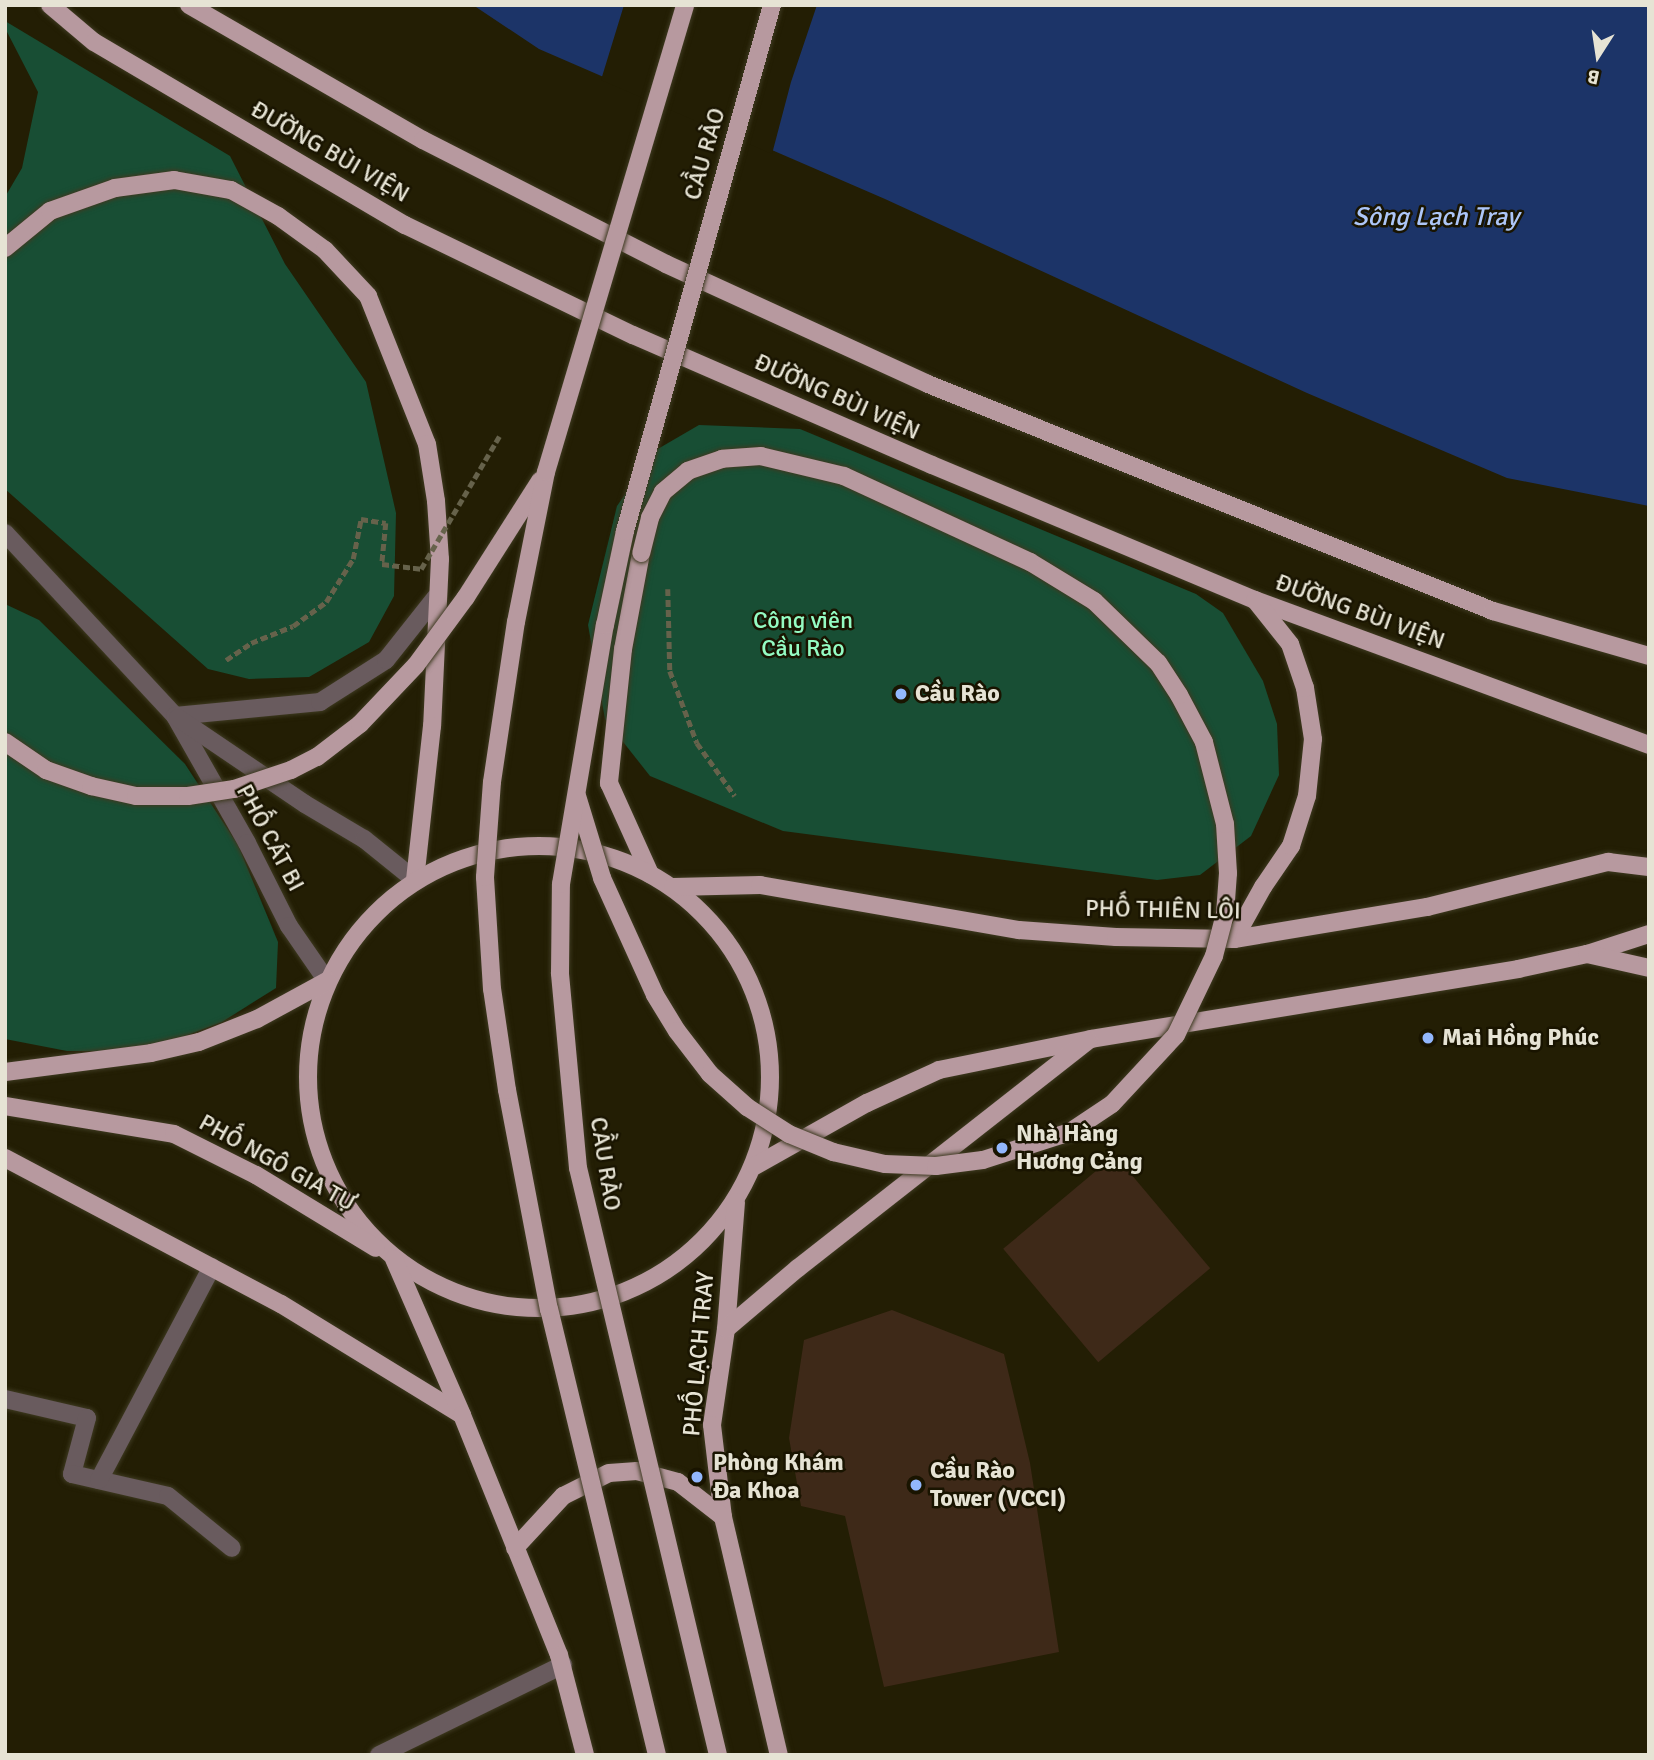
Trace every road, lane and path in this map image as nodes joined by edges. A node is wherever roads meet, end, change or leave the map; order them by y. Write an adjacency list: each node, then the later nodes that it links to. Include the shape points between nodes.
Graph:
1 (50, 5): 11 (main road, ĐƯỜNG BÙI VIỆN, via 94,41 405,225 633,335)
2 (189, 5): 12 (main road, ĐƯỜNG BÙI VIỆN, via 435,146 666,264 928,384 1493,611)
3 (685, 5): 7 (main road, bridge)
4 (772, 5): 17 (main road, CẦU RÀO, bridge, via 625,531)
5 (5, 248): 10 (main road, bridge, via 50,211 115,188 174,180 231,190 325,250 368,296 427,444 440,559)
6 (500, 435): 13 (path, bridge, via 421,569 382,564 386,523 361,519 353,559 326,603 293,626 251,642)
7 (546, 472): 15 (main road, bridge, via 416,665 360,724 292,770 234,789 188,796 136,796 46,769); 48 (main road, bridge, via 516,622 492,782 485,877 492,989 549,1310)
8 (5, 533): 14 (street, PHỐ CÁT BI)
9 (668, 582): 18 (path, via 670,671 697,743)
10 (436, 597): 14 (street, via 386,660 320,702); 23 (main road, via 430,751)
11 (1255, 600): 16 (main road, ĐƯỜNG BÙI VIỆN); 26 (main road, via 1290,644 1305,688 1313,739 1307,796 1291,846)
12 (1649, 656)
13 (226, 660)
14 (175, 716): 23 (street, PHỐ CÁT BI, via 364,839); 29 (street, PHỐ CÁT BI, via 289,926)
15 (5, 742)
16 (1649, 745)
17 (577, 796): 22 (main road, bridge, via 602,878 655,995 710,1074 747,1107 789,1134 833,1152 885,1164 936,1166 983,1160 1070,1132 1112,1104 1176,1034 1214,956 1228,873 1225,824 1204,743 1158,663 1094,601 1030,562 844,476 761,456 722,459 688,471 663,492 650,517 623,649 609,783); 49 (main road, CẦU RÀO, bridge, via 561,884 560,973 578,1168)
18 (735, 796)
19 (1649, 853): 20 (main road)
20 (1608, 862): 21 (main road, PHỐ THIÊN LÔI); 26 (main road, PHỐ THIÊN LÔI, via 1427,907)
21 (1649, 867)
22 (650, 874): 23 (main road, via 593,852 531,846 471,855); 24 (main road)
23 (415, 880): 29 (main road, via 363,924)
24 (673, 887): 26 (main road, PHỐ THIÊN LÔI, via 760,885 1019,930); 34 (main road, via 719,930 752,983 770,1043 771,1106)
25 (1649, 934): 27 (main road)
26 (1234, 939)
27 (1587, 954): 28 (main road); 30 (main road)
28 (1649, 968)
29 (327, 981): 31 (main road, via 257,1019 200,1042); 36 (main road, via 307,1055 312,1131 342,1202)
30 (1091, 1039): 34 (main road, via 939,1070 867,1103); 38 (main road)
31 (5, 1072)
32 (5, 1107): 36 (main road, PHỐ NGÔ GIA TỰ, via 174,1134 256,1175)
33 (5, 1158): 37 (main road)
34 (755, 1166): 35 (main road)
35 (736, 1202): 36 (main road, PHỐ NGÔ GIA TỰ, via 711,1234 657,1278 592,1304 522,1309 454,1293); 38 (main road, PHỐ LẠCH TRAY)
36 (394, 1259): 40 (main road)
37 (212, 1267): 40 (main road); 41 (street)
38 (726, 1329): 42 (main road, PHỐ LẠCH TRAY, via 712,1425)
39 (5, 1399): 41 (street, via 87,1418 72,1474)
40 (462, 1415): 44 (main road)
41 (99, 1480): 43 (street, via 168,1496)
42 (723, 1517): 44 (main road, via 678,1482 637,1471 609,1473 563,1496); 50 (main road, PHỐ LẠCH TRAY)
43 (232, 1548)
44 (515, 1548): 45 (main road)
45 (563, 1665): 46 (street); 47 (main road)
46 (379, 1755)
47 (585, 1755)
48 (657, 1755)
49 (718, 1755)
50 (779, 1755)

